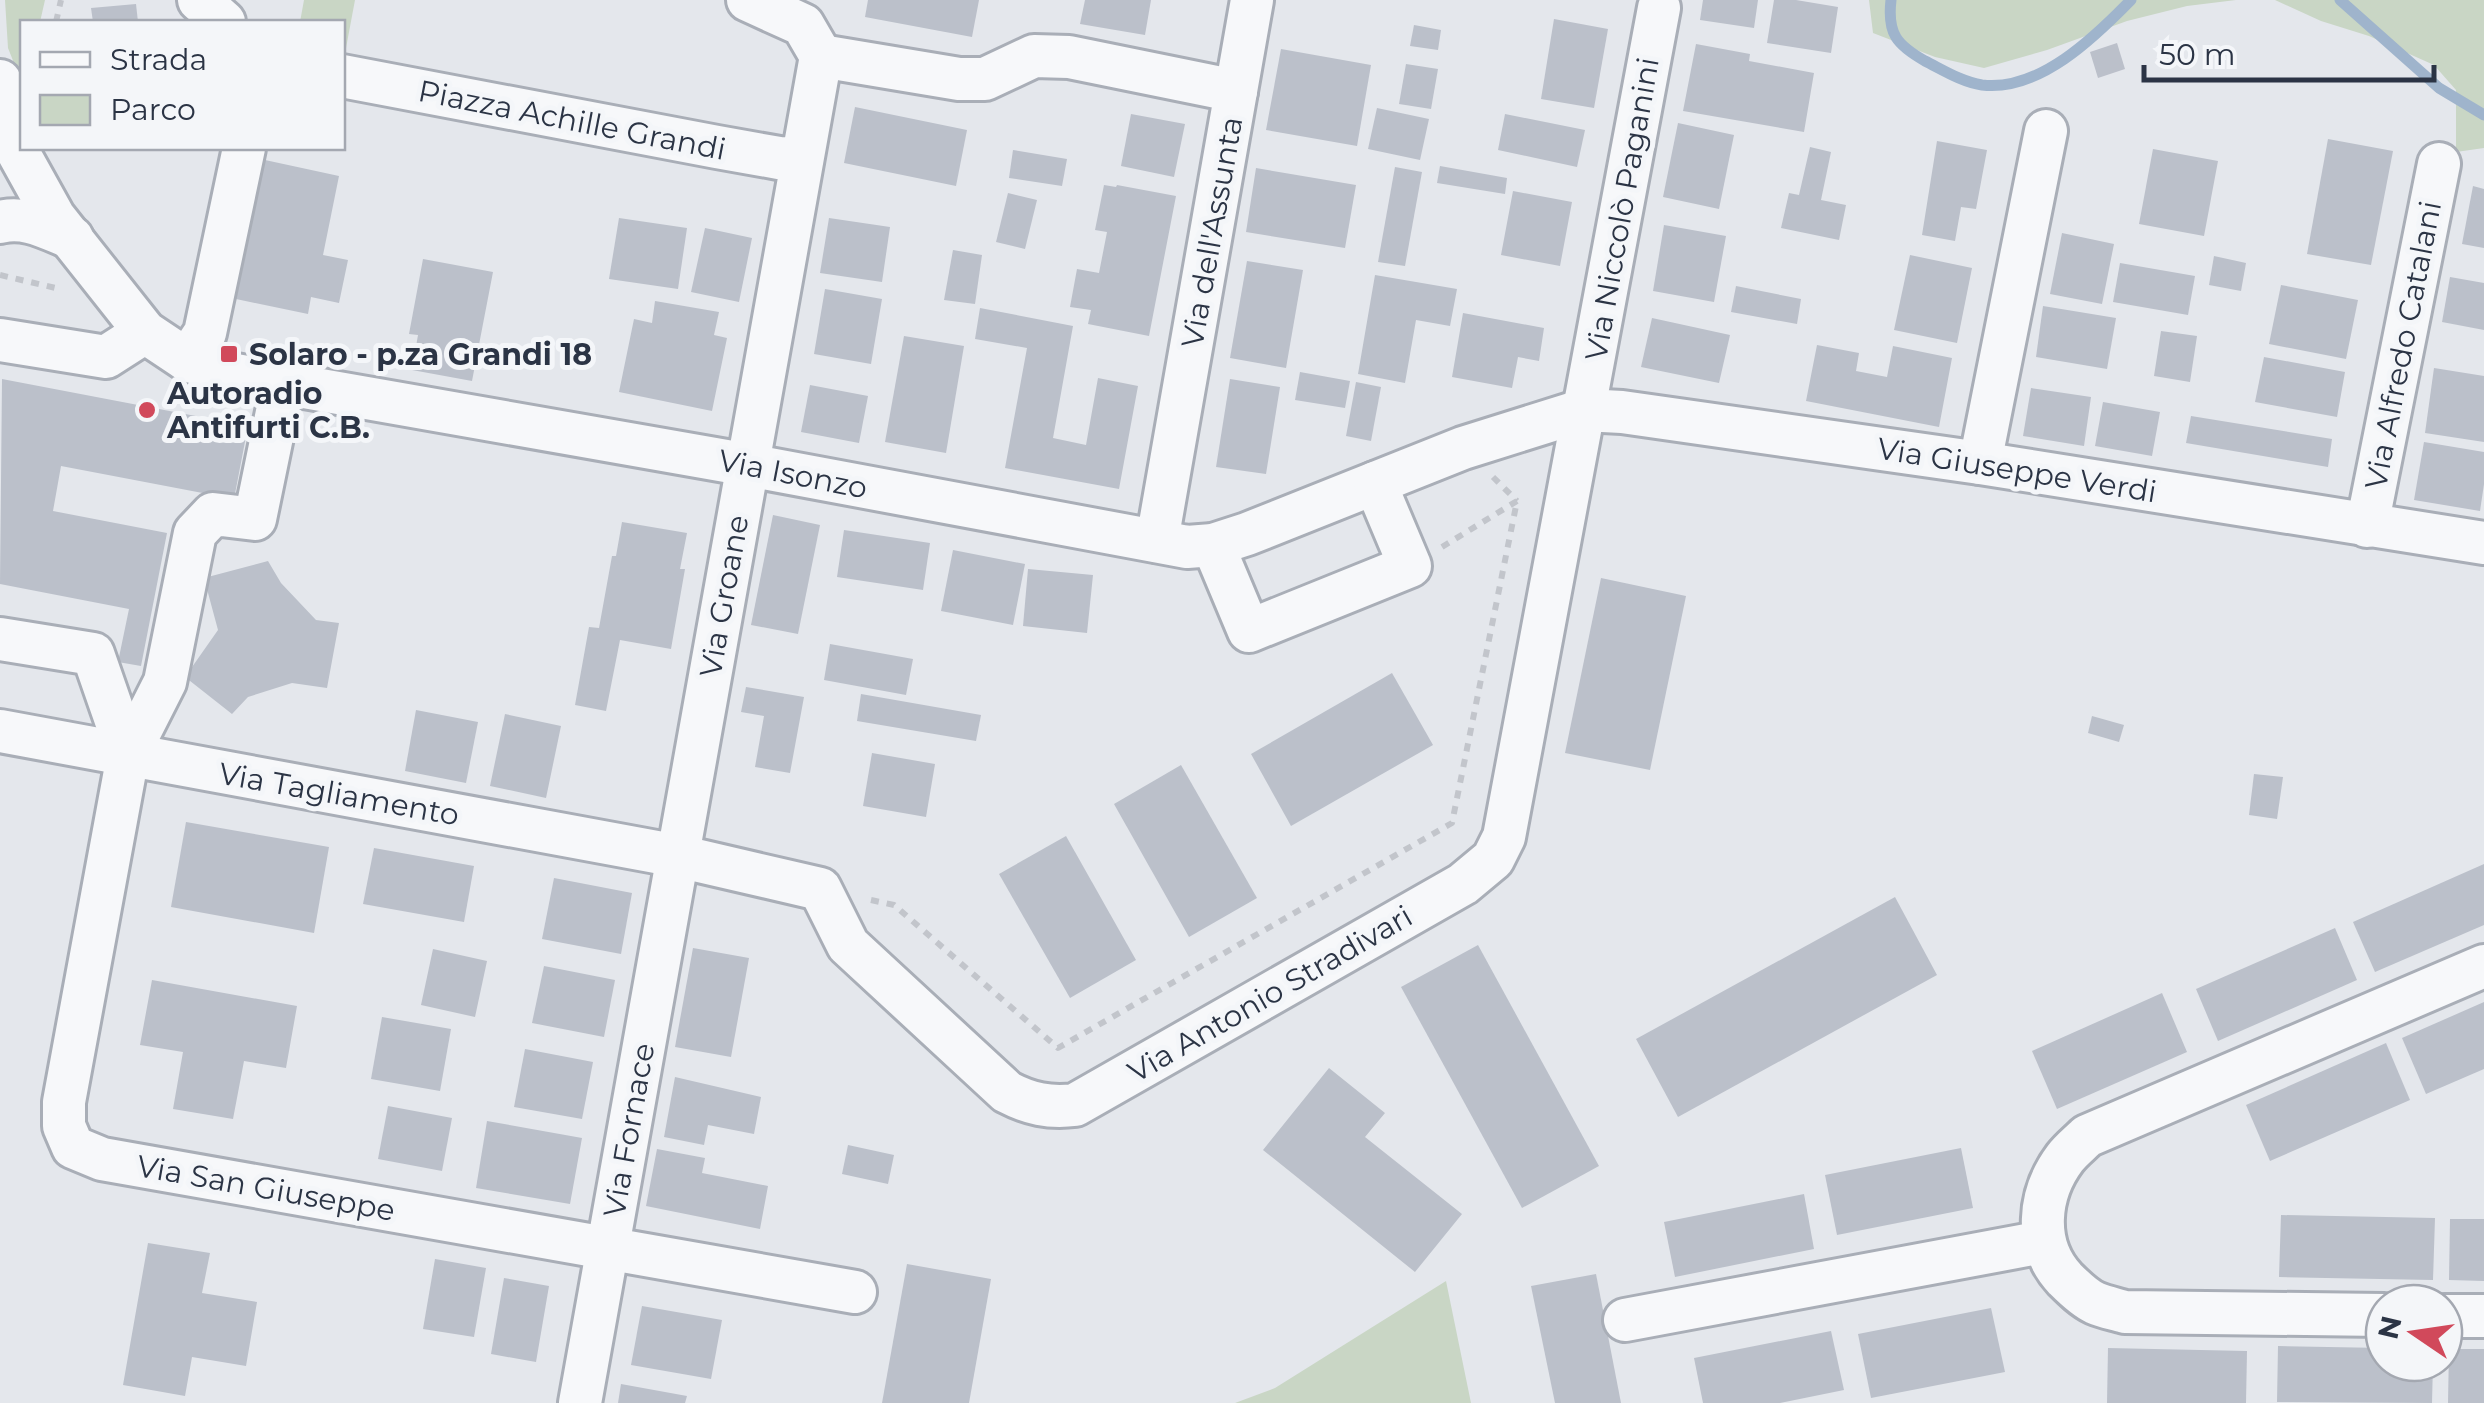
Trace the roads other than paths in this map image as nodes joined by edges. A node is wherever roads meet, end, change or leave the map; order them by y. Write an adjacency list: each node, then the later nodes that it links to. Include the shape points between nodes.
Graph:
1 (199, 0): 5 (street)
2 (748, 0): 6 (street, via 803,25)
3 (1252, 0): 9 (street)
4 (1658, 8): 24 (street, Via Niccolò Paganini)
5 (222, 20)
6 (821, 56): 9 (street, Via dell'Assunta, via 959,79 985,78 1034,56 1070,57); 15 (street)
7 (345, 77): 15 (street, Piazza Achille Grandi)
8 (0, 80): 10 (street)
9 (1236, 90): 29 (street, Via dell'Assunta)
10 (20, 121)
11 (0, 126): 18 (street, Via Isonzo)
12 (2046, 131): 25 (street)
13 (38, 150): 18 (street, Via Isonzo)
14 (244, 150): 22 (street, via 206,334)
15 (802, 159): 26 (street, Via Groane)
16 (2440, 164): 28 (street, Via Alfredo Catalani)
17 (0, 177): 18 (street, Via Isonzo)
18 (57, 217): 19 (street); 20 (street, Via Isonzo)
19 (0, 222)
20 (145, 332): 21 (street, via 106,357); 22 (street, Via Isonzo)
21 (0, 340)
22 (186, 360): 23 (street, Via Isonzo)
23 (283, 383): 26 (street, Via Isonzo); 34 (street, via 255,519 213,514 195,533 166,682)
24 (1567, 415): 25 (street, Via Giuseppe Verdi, via 1622,412); 27 (street, Via Isonzo); 35 (street, Via Antonio Stradivari, via 1504,837 1494,859 1463,884 1074,1106 1029,1104 1007,1092 848,946 820,889)
25 (1980, 464): 28 (street, Via Giuseppe Verdi)
26 (748, 466): 29 (street, Via Isonzo); 35 (street, Via Groane)
27 (1375, 483): 31 (street, Via Isonzo); 31 (street, via 1410,566 1249,631)
28 (2366, 526): 30 (street, Via Giuseppe Verdi)
29 (1157, 542): 31 (street, Via Isonzo)
30 (2484, 543)
31 (1213, 545)
32 (0, 639): 34 (street, via 93,654)
33 (0, 731): 34 (street, Via Tagliamento)
34 (128, 755): 35 (street, Via Tagliamento); 38 (street, Via San Giuseppe, via 64,1102 64,1126 74,1147 102,1159)
35 (678, 856): 38 (street, Via Fornace)
36 (2484, 966): 37 (street, via 2087,1136 2051,1182)
37 (2043, 1242): 40 (street, via 2074,1288 2093,1303 2124,1312); 41 (street)
38 (608, 1248): 39 (street, Via San Giuseppe); 42 (street, Via Fornace)
39 (855, 1292)
40 (2364, 1315)
41 (1625, 1320)
42 (580, 1403)

